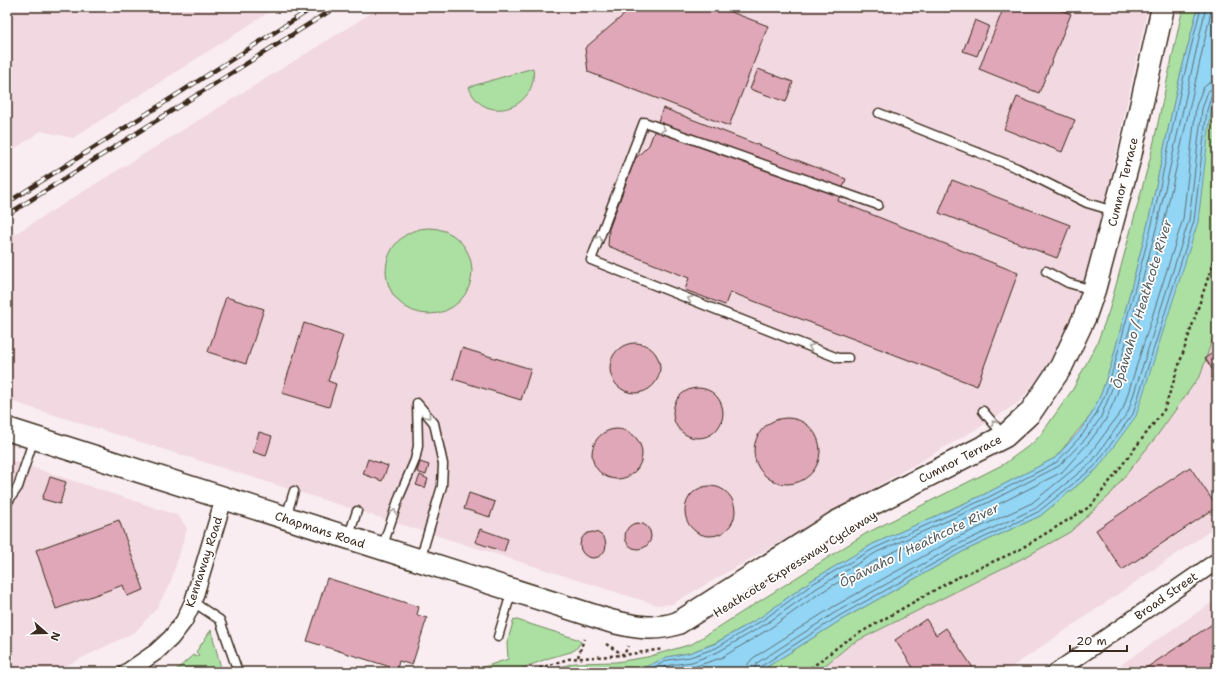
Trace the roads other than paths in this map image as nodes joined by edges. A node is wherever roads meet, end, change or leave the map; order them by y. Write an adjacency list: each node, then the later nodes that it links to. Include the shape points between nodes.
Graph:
1 (1163, 7): 4 (street, Cumnor Terrace)
2 (879, 113): 4 (lane, via 1017,168 1087,203)
3 (878, 205): 7 (lane, one-way to 3, via 838,358 591,260 644,122)
4 (1116, 211): 6 (street, Cumnor Terrace)
5 (1046, 271): 6 (lane, via 1068,282)
6 (1094, 290): 10 (street, Cumnor Terrace, via 1061,367 1030,413)
7 (848, 358)
8 (983, 411): 10 (lane, one-way to 8)
9 (7, 429): 11 (street, Chapmans Road)
10 (1005, 436): 23 (street, Cumnor Terrace, via 835,523 678,624)
11 (34, 438): 13 (street, Chapmans Road); 14 (lane, via 18,488)
12 (294, 491): 16 (lane)
13 (224, 498): 16 (street, Chapmans Road); 22 (street, Kennaway Road)
14 (7, 503)
15 (357, 511): 17 (lane)
16 (285, 519): 17 (street, Chapmans Road)
17 (348, 538): 18 (street, Chapmans Road)
18 (381, 549): 19 (street, Chapmans Road); 19 (lane, one-way to 19, via 400,495 416,460 418,403 434,423 443,464 442,486)
19 (420, 561): 21 (street, Chapmans Road)
20 (1217, 561): 27 (street, Broad Street)
21 (512, 590): 23 (street, Chapmans Road, via 603,619); 24 (lane)
22 (193, 602): 25 (street, Kennaway Road, via 184,621 171,638); 26 (lane, via 220,620)
23 (632, 636)
24 (498, 637)
25 (127, 672)
26 (238, 672)
27 (1056, 672)

